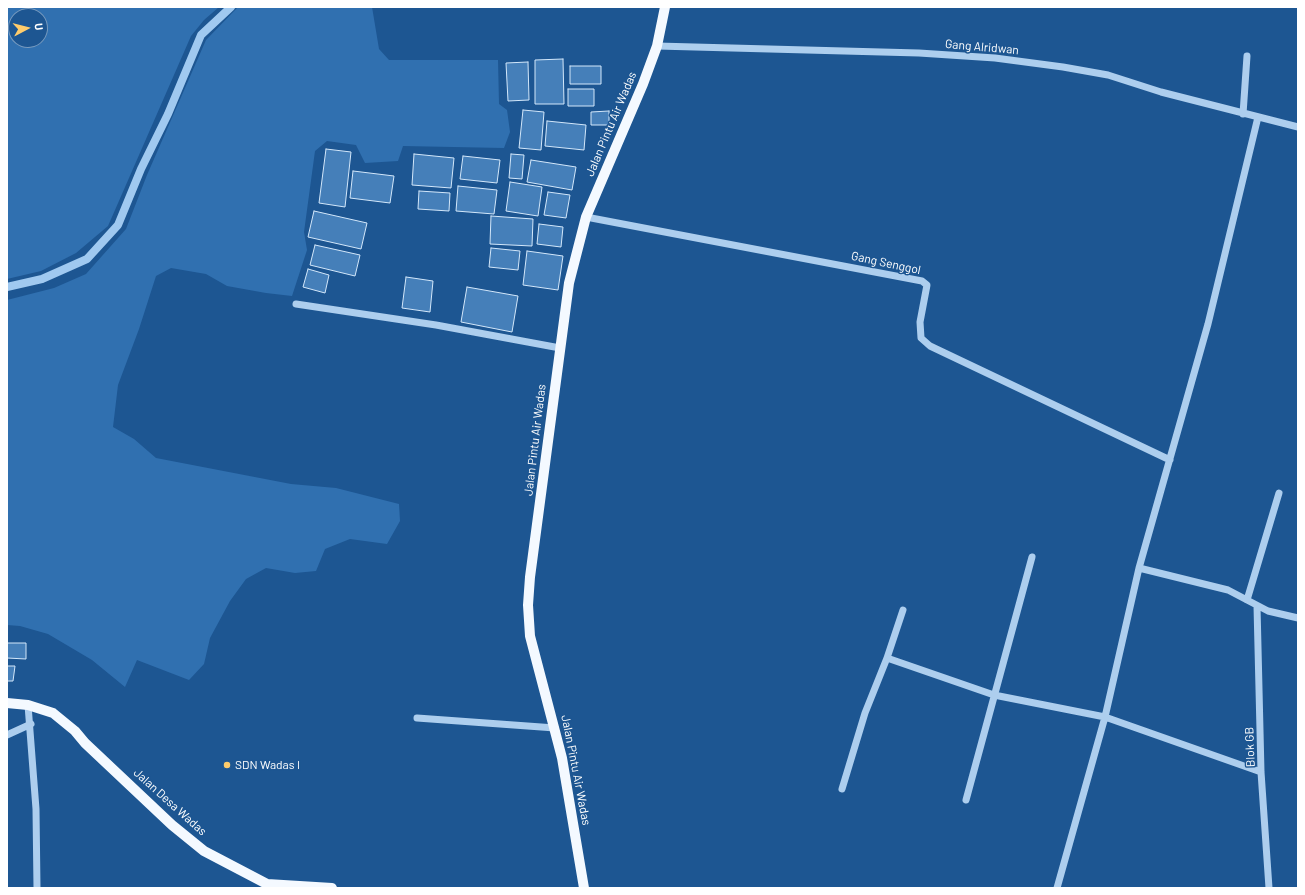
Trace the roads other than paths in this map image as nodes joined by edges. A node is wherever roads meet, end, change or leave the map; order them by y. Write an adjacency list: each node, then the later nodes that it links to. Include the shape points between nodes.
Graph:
1 (665, 7): 2 (main road, Jalan Pintu Air Wadas)
2 (657, 46): 4 (street, Gang Alridwan, via 919,53 995,58 1108,75); 7 (main road, Jalan Pintu Air Wadas)
3 (1247, 56): 4 (street)
4 (1243, 114): 5 (street, Gang Alridwan)
5 (1258, 117): 6 (street, Gang Alridwan); 10 (street, via 1208,324)
6 (1298, 127)
7 (586, 217): 9 (main road, Jalan Pintu Air Wadas, via 569,283); 10 (street, Gang Senggol, via 922,280 927,285 920,322 920,338 930,346)
8 (296, 304): 9 (street, via 436,325)
9 (560, 348): 25 (main road, Jalan Pintu Air Wadas, via 528,605 530,636)
10 (1170, 460): 13 (street)
11 (1279, 493): 14 (street)
12 (1032, 557): 19 (street)
13 (1138, 568): 14 (street, via 1228,590); 22 (street)
14 (1247, 600): 15 (street)
15 (1257, 606): 17 (street); 27 (street, Blok GB)
16 (903, 610): 18 (street)
17 (1298, 618)
18 (887, 658): 19 (street); 28 (street, via 865,713)
19 (994, 695): 22 (street); 29 (street)
20 (7, 703): 21 (main road, Jalan Desa Wadas)
21 (28, 705): 24 (street); 30 (main road, Jalan Desa Wadas, via 53,713 75,731 172,826 204,851)
22 (1106, 717): 27 (street); 34 (street)
23 (417, 718): 25 (street)
24 (31, 724): 26 (street); 31 (street)
25 (555, 728): 33 (main road, Jalan Pintu Air Wadas)
26 (7, 735)
27 (1261, 772): 35 (street, Blok GB)
28 (842, 789)
29 (966, 800)
30 (268, 886): 32 (main road, Jalan Desa Wadas)
31 (37, 888)
32 (332, 888)
33 (584, 888)
34 (1057, 888)
35 (1270, 888)

